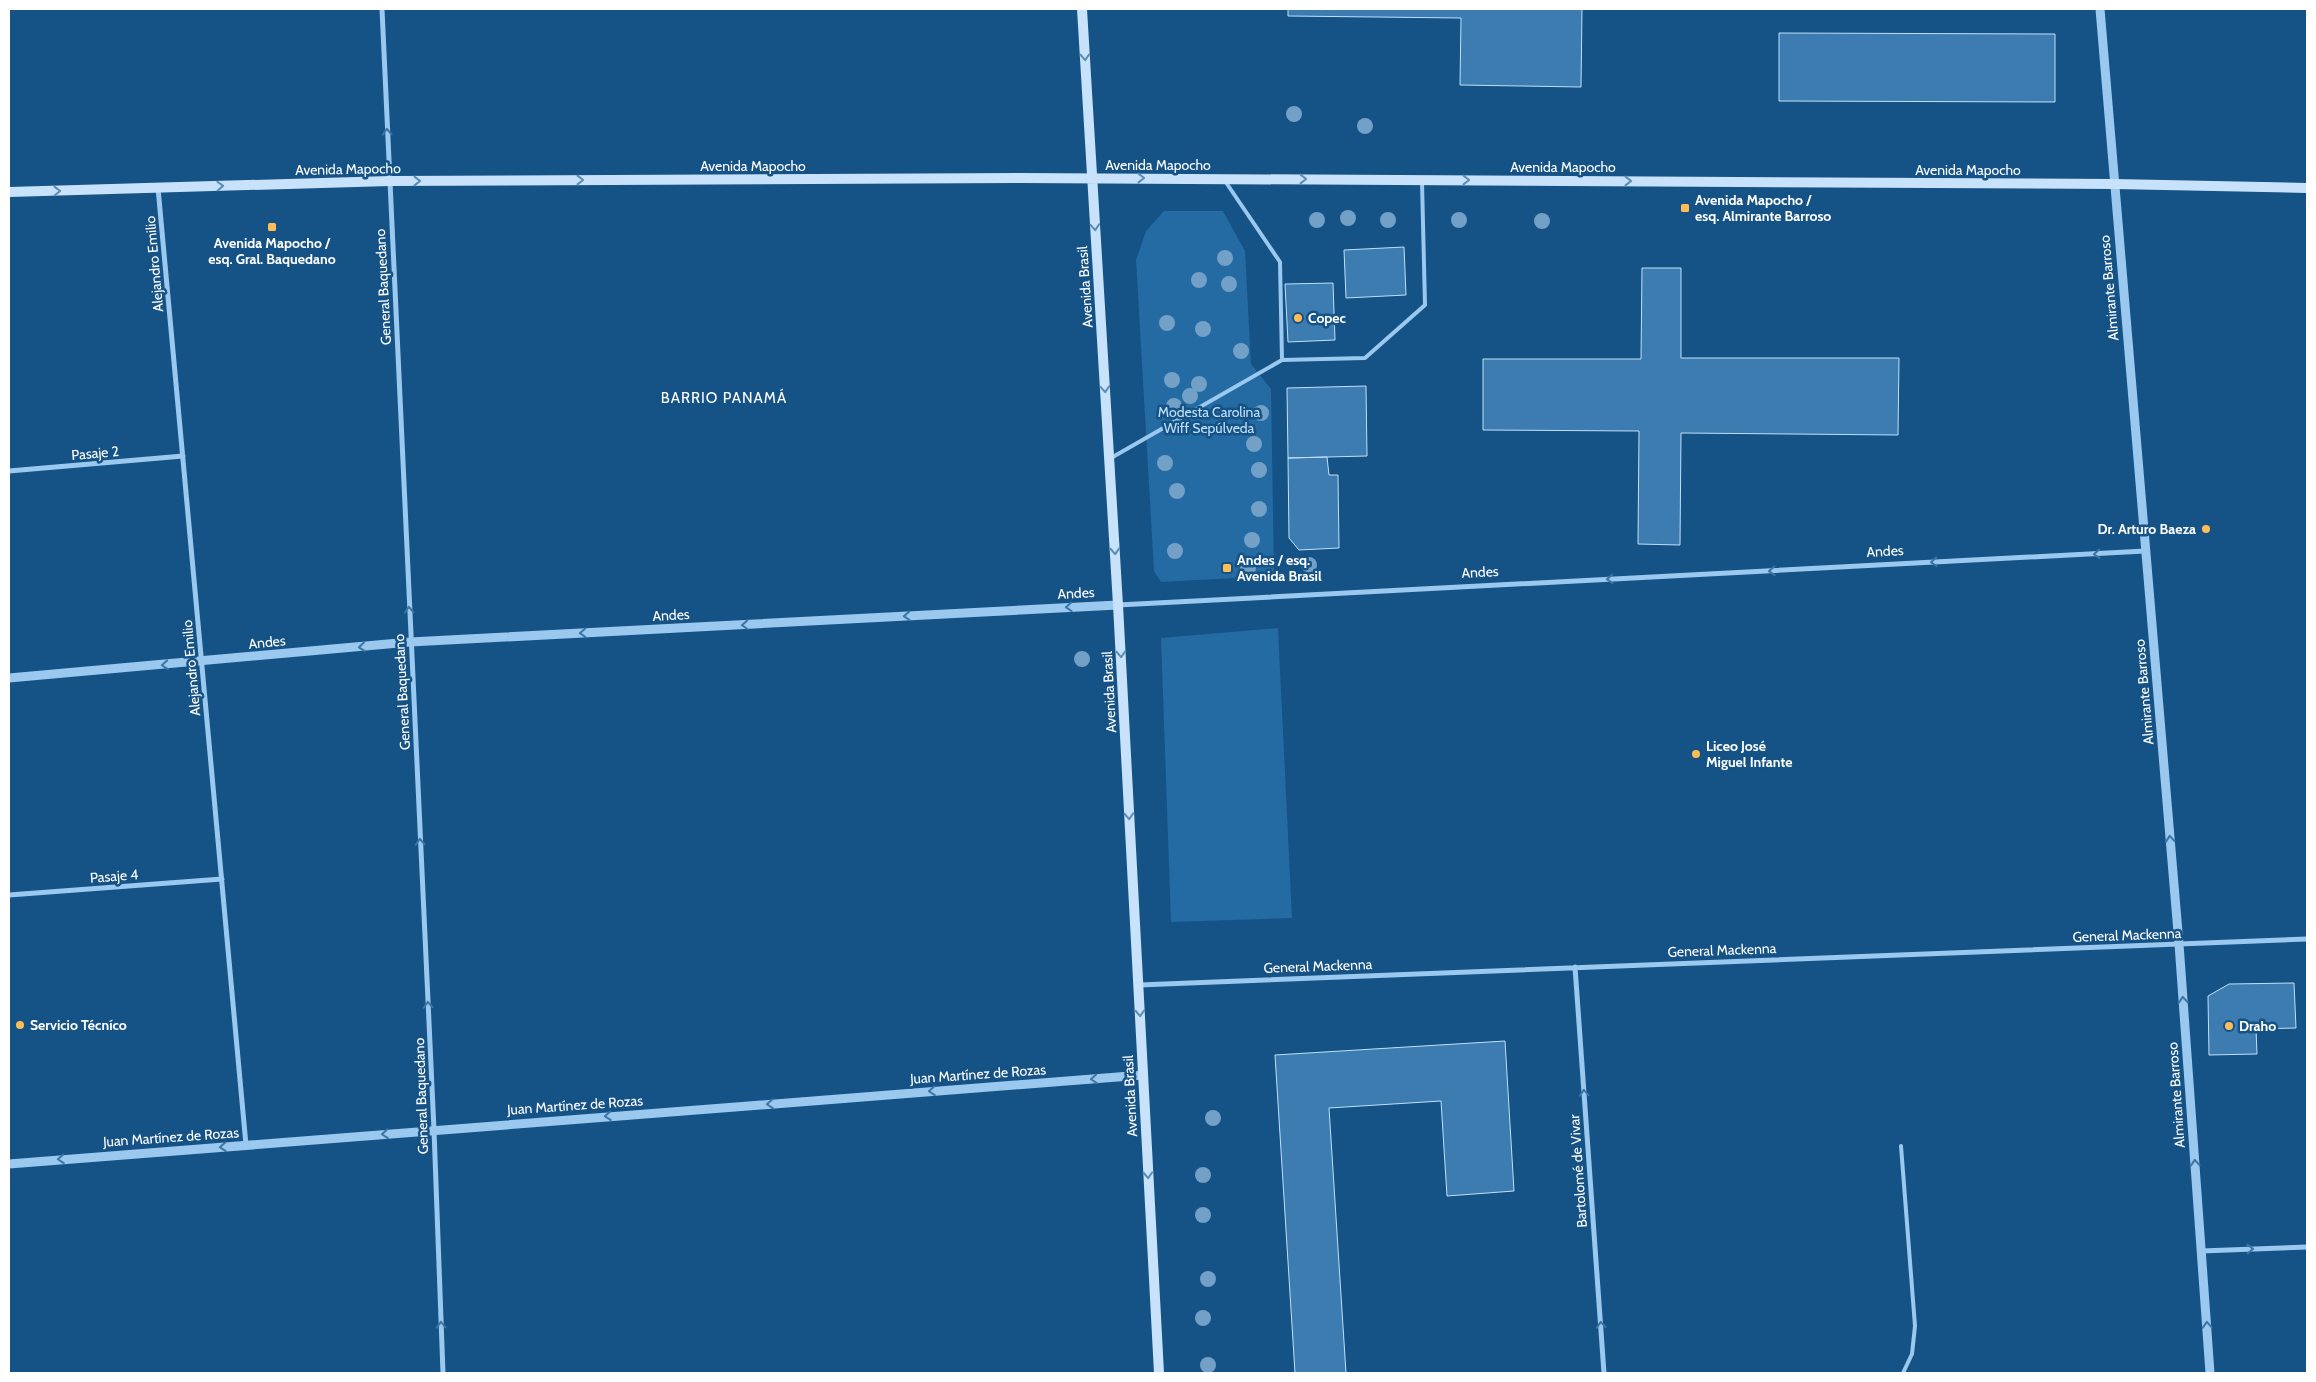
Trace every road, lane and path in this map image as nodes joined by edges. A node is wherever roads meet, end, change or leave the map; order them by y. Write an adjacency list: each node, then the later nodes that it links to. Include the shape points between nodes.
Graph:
1 (382, 9): 7 (street, General Baquedano, one-way to 1)
2 (1082, 9): 4 (main road, Avenida Brasil, one-way to 4)
3 (2100, 9): 8 (street, Almirante Barroso)
4 (1092, 178): 5 (main road, Avenida Mapocho, one-way to 5); 7 (main road, Avenida Mapocho, one-way to 4); 14 (main road, Avenida Brasil, one-way to 14)
5 (1224, 179): 6 (main road, Avenida Mapocho, one-way to 6); 12 (lane, via 1280,262)
6 (1422, 180): 8 (main road, Avenida Mapocho, one-way to 8); 12 (lane, via 1425,305 1365,358)
7 (390, 181): 9 (main road, Avenida Mapocho, one-way to 7); 18 (street, General Baquedano, one-way to 7)
8 (2114, 184): 10 (main road, Avenida Mapocho); 16 (street, Almirante Barroso)
9 (158, 188): 11 (main road, Avenida Mapocho, one-way to 9); 13 (street, Alejandro Emilio)
10 (2307, 188)
11 (9, 192)
12 (1282, 360): 14 (lane)
13 (183, 456): 15 (street, Pasaje 2); 19 (street, Alejandro Emilio)
14 (1110, 459): 17 (main road, Avenida Brasil, one-way to 17)
15 (9, 471)
16 (2145, 551): 17 (street, Andes, one-way to 17); 24 (street, Almirante Barroso, one-way to 16)
17 (1118, 605): 18 (street, Andes, one-way to 18); 26 (main road, Avenida Brasil, one-way to 26)
18 (410, 642): 19 (street, Andes, one-way to 19); 28 (street, General Baquedano, one-way to 18)
19 (202, 662): 20 (street, Andes, one-way to 20); 21 (street, Alejandro Emilio)
20 (9, 678)
21 (222, 879): 22 (street, Pasaje 4); 29 (street, Alejandro Emilio)
22 (9, 895)
23 (2307, 939): 24 (street, General Mackenna)
24 (2179, 944): 25 (street, General Mackenna); 33 (street, Almirante Barroso, one-way to 24)
25 (1575, 968): 26 (street, General Mackenna); 36 (street, Bartolomé de Vivar, one-way to 25)
26 (1138, 984): 27 (main road, Avenida Brasil, one-way to 27)
27 (1143, 1075): 28 (street, Juan Martínez de Rozas, one-way to 28); 35 (main road, Avenida Brasil, one-way to 35)
28 (434, 1130): 29 (street, Juan Martínez de Rozas, one-way to 29); 34 (street, General Baquedano, one-way to 28)
29 (246, 1145): 31 (street, Juan Martínez de Rozas, one-way to 31)
30 (1901, 1146): 37 (lane, via 1915,1326 1912,1354)
31 (9, 1164)
32 (2307, 1247): 33 (street, one-way to 32)
33 (2201, 1251): 38 (street, Almirante Barroso, one-way to 33)
34 (442, 1373)
35 (1158, 1373)
36 (1604, 1373)
37 (1903, 1373)
38 (2210, 1373)

